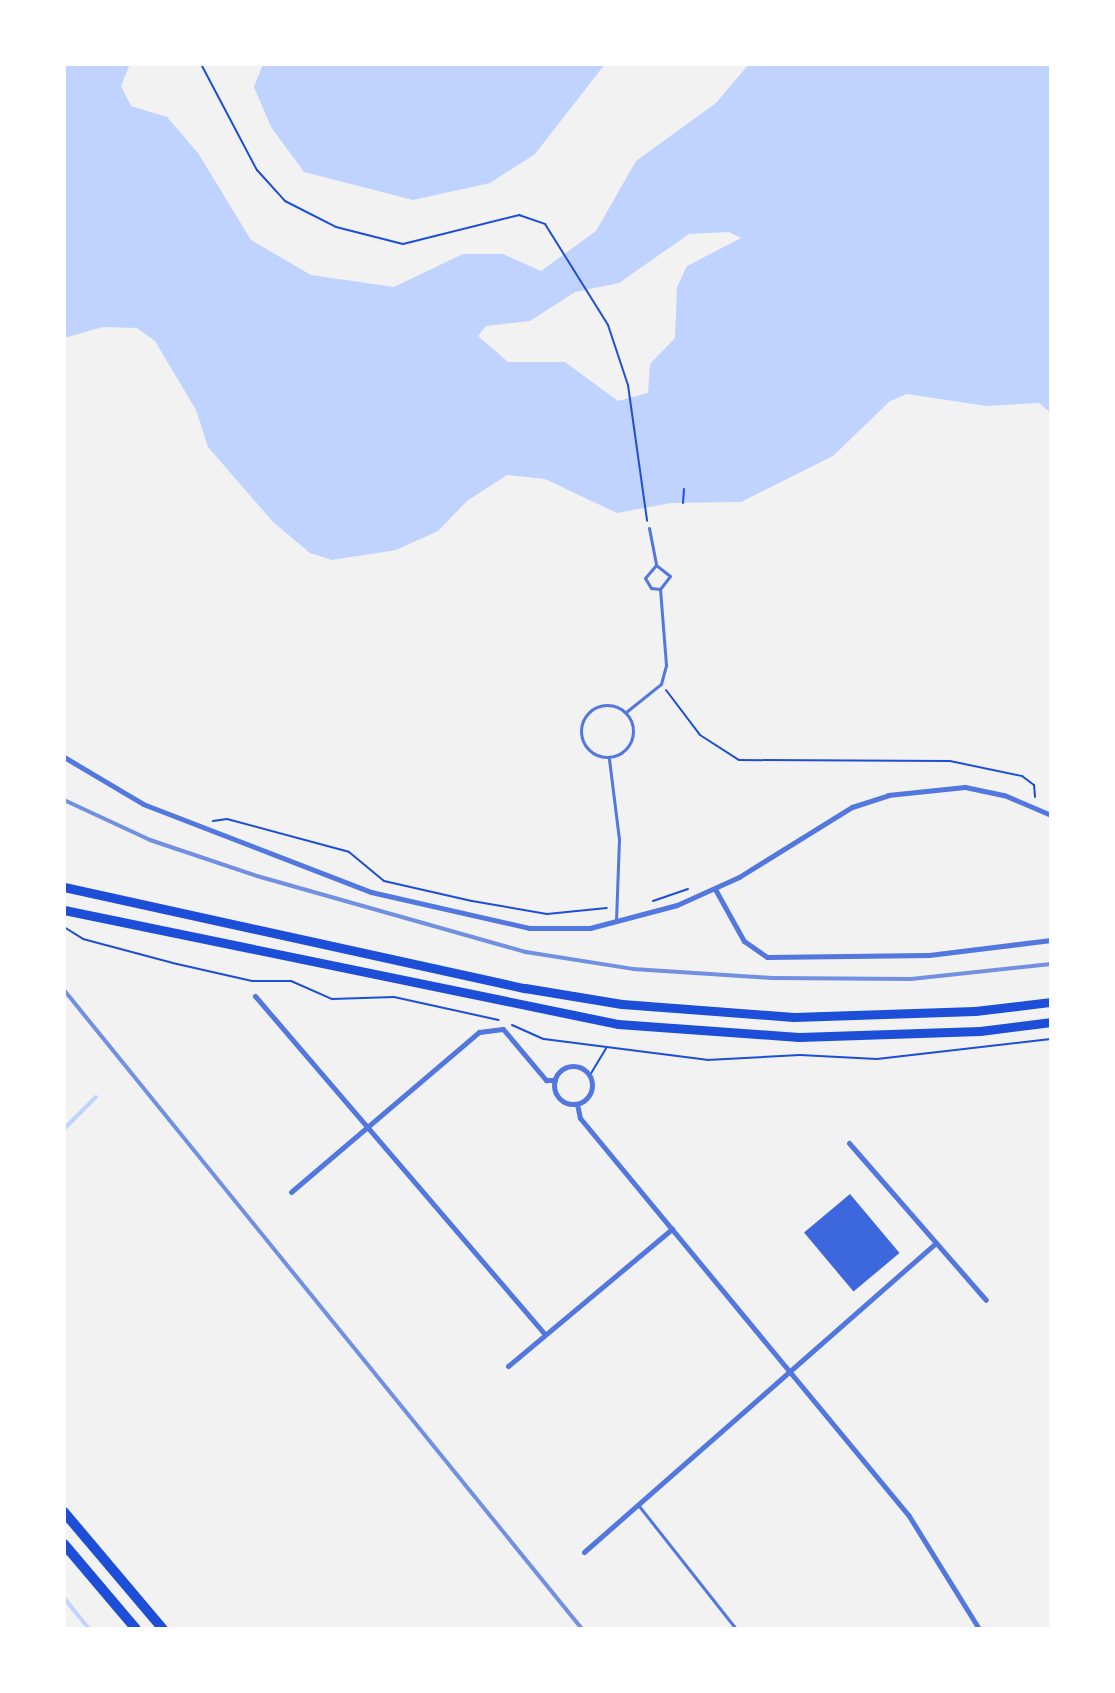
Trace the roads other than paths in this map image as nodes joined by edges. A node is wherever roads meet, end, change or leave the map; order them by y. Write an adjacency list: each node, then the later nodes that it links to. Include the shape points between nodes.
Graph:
1 (649, 528): 2 (lane)
2 (656, 565): 3 (lane, via 670,576); 3 (lane, via 645,578 651,588)
3 (660, 589): 4 (lane, via 666,665 661,684)
4 (626, 712): 6 (lane, via 632,720 631,743); 6 (lane, via 601,705 584,718 583,743 591,753)
5 (64, 757): 11 (street, via 143,804 371,892 529,928 590,928)
6 (609, 758): 11 (lane, via 619,839)
7 (1051, 815): 9 (street, via 965,787 888,795 852,807)
8 (64, 887): 14 (main road, via 449,973 622,1004 794,1017 975,1011)
9 (715, 889): 11 (street); 12 (street, via 744,941 767,957 929,955)
10 (64, 910): 15 (main road, via 618,1024 799,1037 980,1031)
11 (616, 922)
12 (1051, 940)
13 (255, 996): 18 (street)
14 (1051, 1002)
15 (1051, 1022)
16 (555, 1080): 17 (street, via 559,1098); 17 (street, via 570,1066 590,1075 590,1095); 18 (street, via 546,1080 503,1029 487,1028)
17 (577, 1104): 21 (street, via 580,1118)
18 (367, 1126): 20 (street); 24 (street)
19 (849, 1143): 22 (street)
20 (291, 1192)
21 (672, 1229): 24 (street); 26 (street)
22 (935, 1244): 23 (street); 26 (street)
23 (986, 1300)
24 (545, 1334): 25 (street)
25 (508, 1366)
26 (793, 1372): 27 (street); 34 (street, via 909,1516)
27 (639, 1506): 30 (street); 33 (lane)
28 (64, 1512): 32 (highway)
29 (64, 1544): 31 (highway)
30 (584, 1552)
31 (136, 1629)
32 (163, 1629)
33 (736, 1629)
34 (979, 1629)

